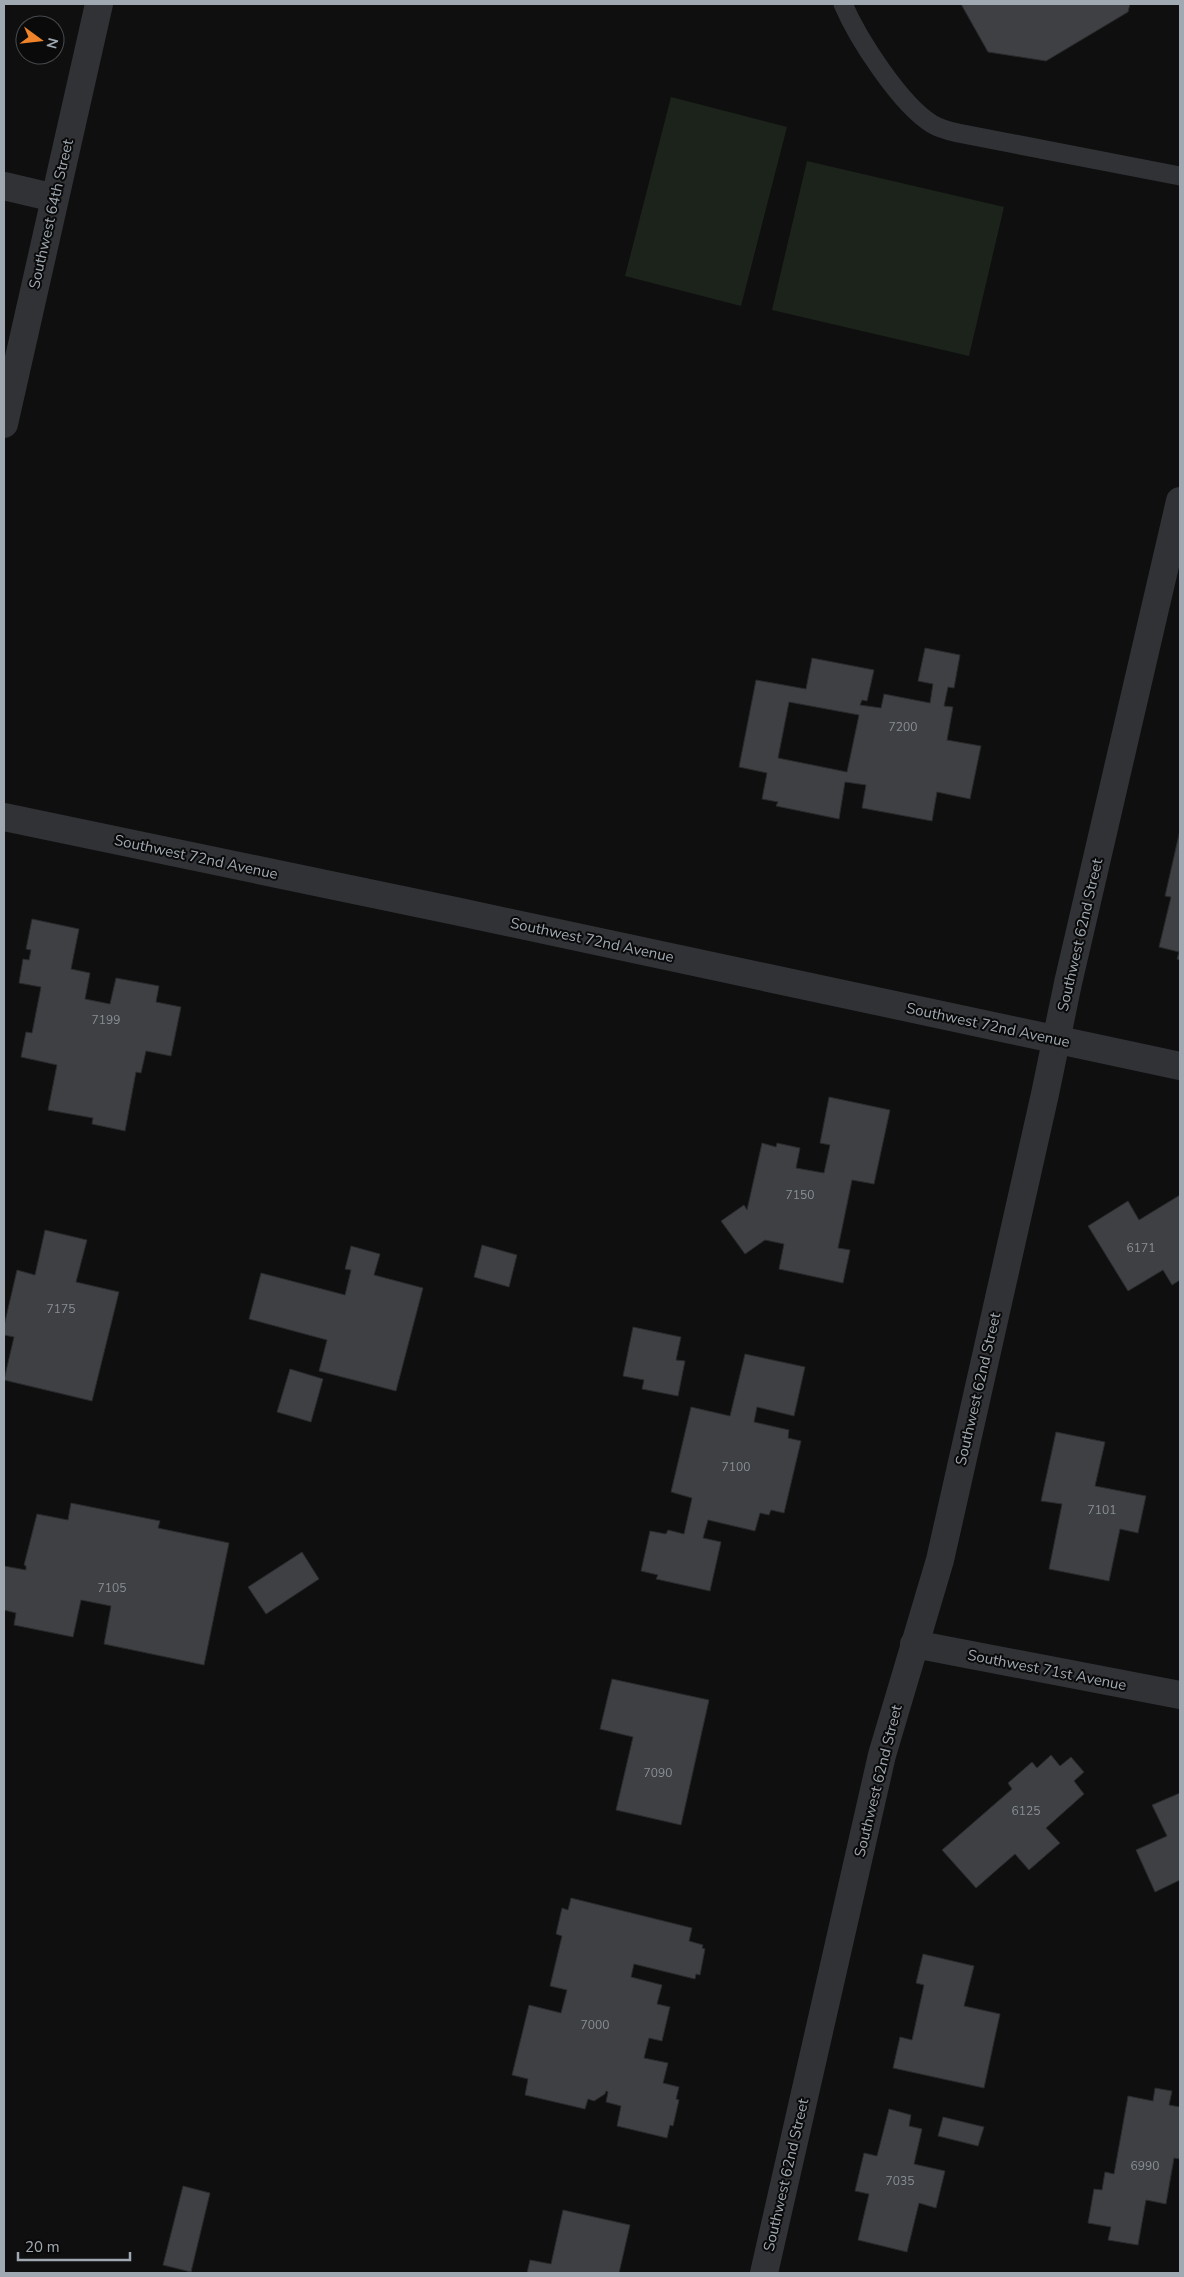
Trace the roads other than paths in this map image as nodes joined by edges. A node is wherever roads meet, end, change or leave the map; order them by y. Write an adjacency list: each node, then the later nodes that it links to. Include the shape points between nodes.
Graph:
1 (99, 4): 5 (street, Southwest 64th Street)
2 (843, 4): 3 (lane, via 883,69 910,105 933,124 958,133)
3 (1180, 176)
4 (4, 186): 5 (street)
5 (55, 198): 6 (street, Southwest 64th Street)
6 (4, 424)
7 (1180, 501): 9 (street, Southwest 62nd Street)
8 (4, 817): 9 (street, Southwest 72nd Avenue)
9 (1057, 1039): 10 (street, Southwest 72nd Avenue); 11 (street, Southwest 62nd Street, via 940,1560)
10 (1180, 1066)
11 (914, 1644): 12 (street, Southwest 71st Avenue); 13 (street, Southwest 62nd Street, via 882,1756)
12 (1180, 1695)
13 (764, 2273)

